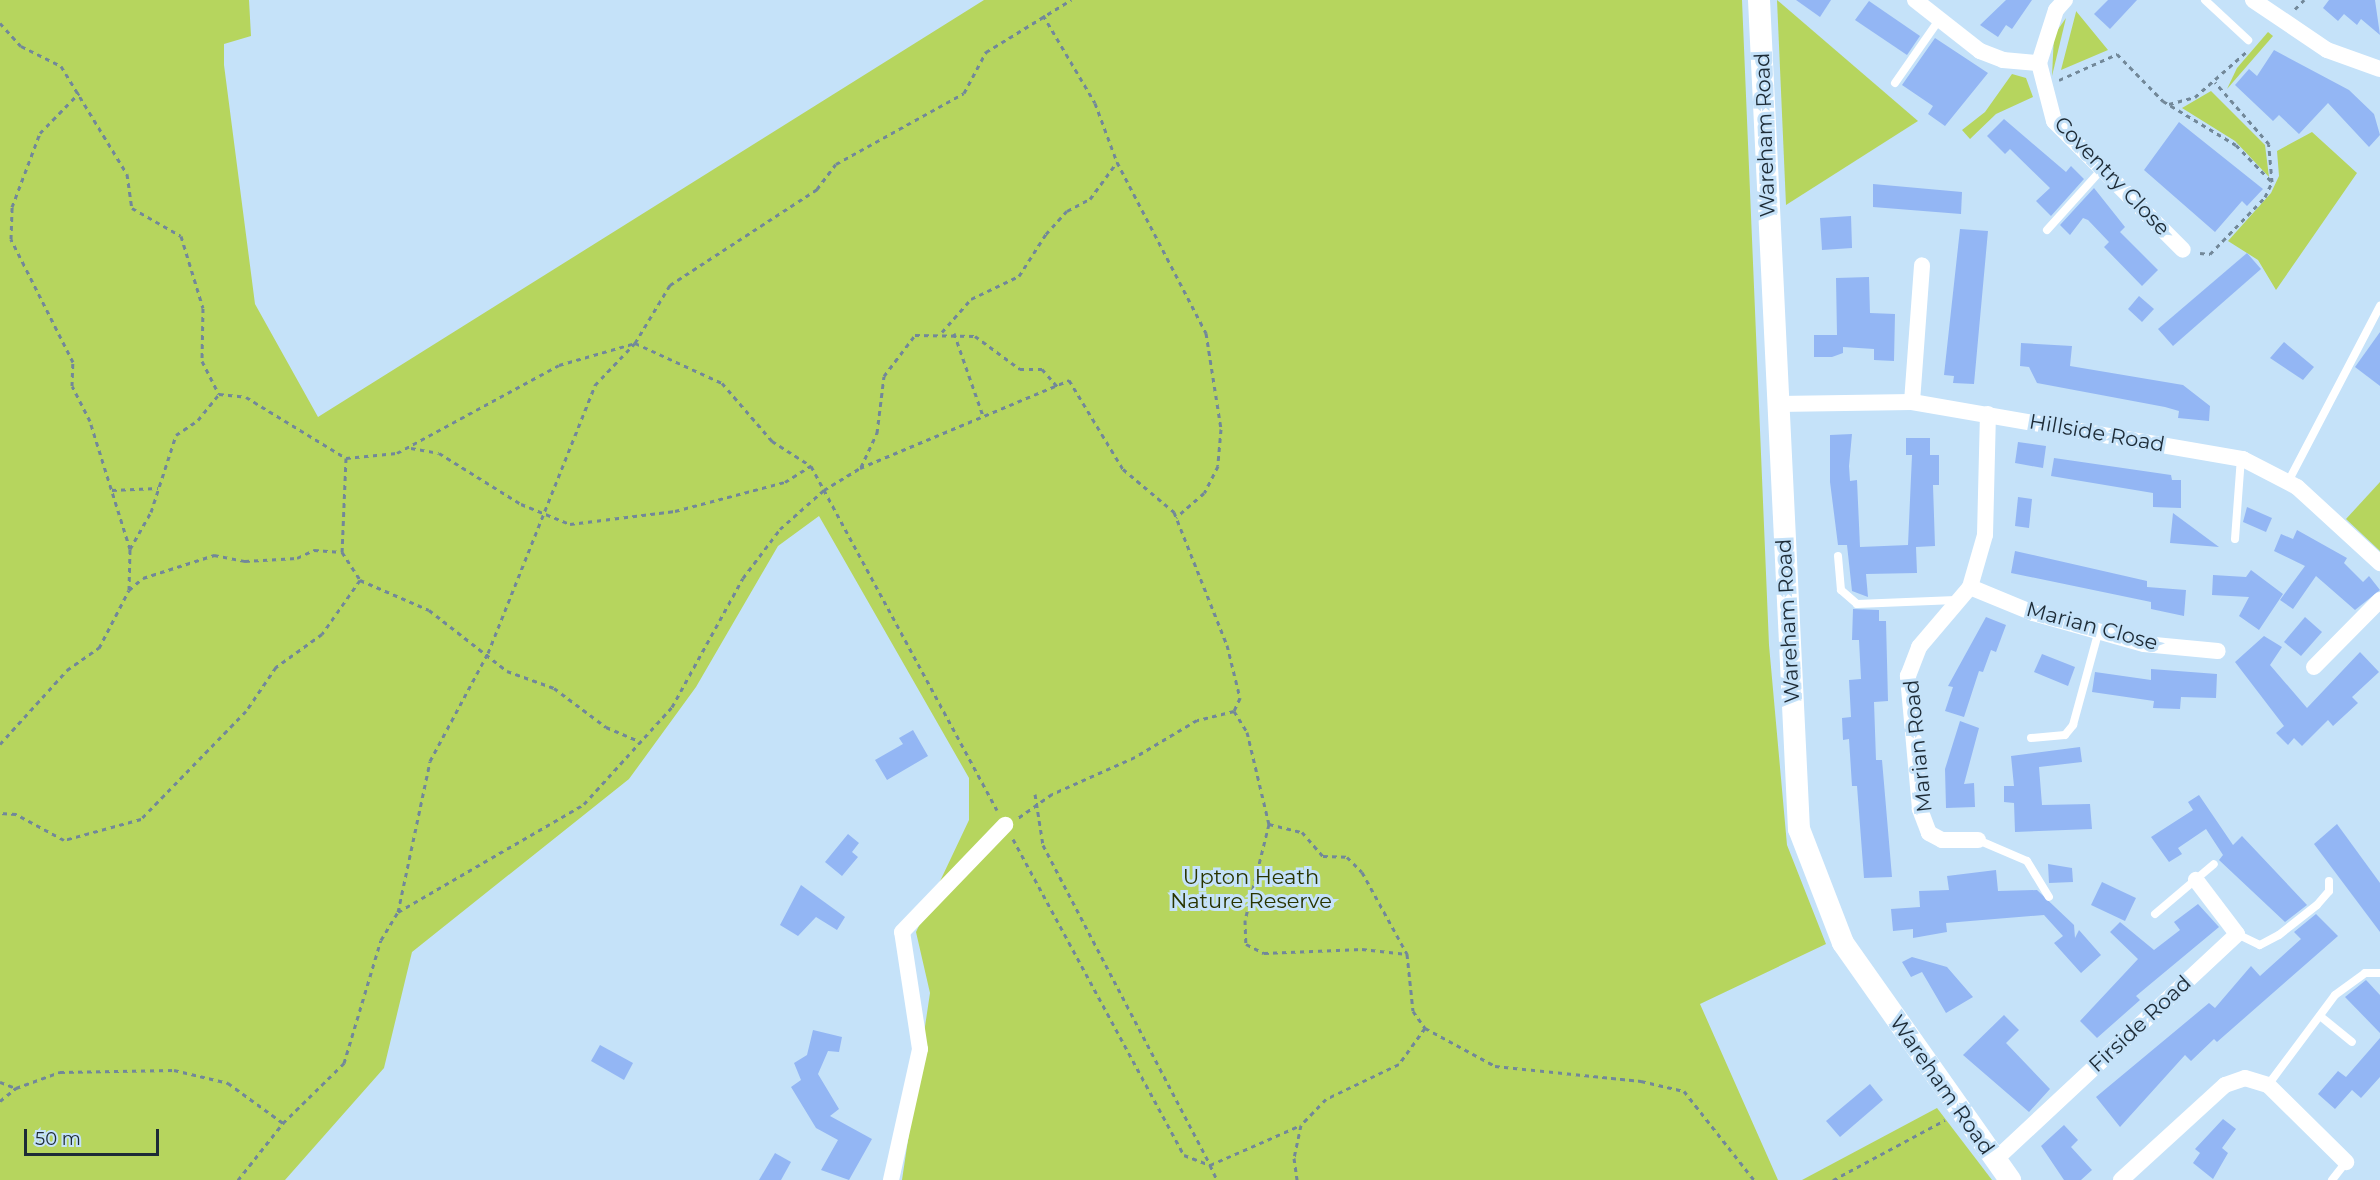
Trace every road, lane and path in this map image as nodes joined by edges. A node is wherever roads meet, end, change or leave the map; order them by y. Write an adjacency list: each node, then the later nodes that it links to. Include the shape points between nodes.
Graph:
1 (1071, 0): 8 (path)
2 (1759, 0): 36 (street, Wareham Road)
3 (1915, 0): 10 (street)
4 (2065, 0): 13 (street, Coventry Close, via 2056,10)
5 (2253, 0): 9 (street)
6 (2304, 0): 9 (path)
7 (2208, 1): 12 (lane)
8 (1043, 15): 22 (path, via 1095,103); 32 (path, via 986,52 964,93 836,164 817,189 670,285)
9 (2278, 17): 14 (street, via 2326,50)
10 (1939, 20): 13 (street, via 1980,51 2002,60); 17 (lane)
11 (0, 23): 20 (path, via 21,46 61,66)
12 (2251, 41): 16 (path)
13 (2039, 63): 18 (street, Coventry Close)
14 (2380, 69)
15 (2056, 75): 18 (path)
16 (2216, 82): 21 (path); 24 (path, via 2269,144)
17 (1895, 83)
18 (2051, 83): 19 (path); 21 (path, via 2117,54); 23 (street, Coventry Close, via 2054,121)
19 (2062, 89)
20 (80, 93): 34 (path, via 127,174 132,208 181,236 203,308 202,361); 46 (path, via 40,133 12,207 11,239 73,362 72,386 90,421)
21 (2169, 104): 24 (path, via 2236,145)
22 (1117, 162): 30 (path, via 1090,199 1067,211 1046,234 1019,276 971,299); 49 (path, via 1206,333 1216,392 1221,429 1218,466 1204,493)
23 (2104, 167): 25 (lane); 26 (street, Coventry Close)
24 (2272, 182): 26 (path, via 2265,197 2210,254)
25 (2046, 230)
26 (2183, 250)
27 (1922, 265): 35 (street)
28 (2380, 306): 29 (lane)
29 (2376, 329): 44 (lane)
30 (942, 332): 31 (path); 43 (path, via 915,335 884,376 877,433)
31 (954, 333): 33 (path, via 975,336 1020,369 1042,369); 38 (path)
32 (635, 343): 39 (path, via 559,365); 42 (path, via 722,383 772,441); 48 (path, via 595,385)
33 (1057, 387): 38 (path); 49 (path, via 1069,380 1123,468)
34 (219, 394): 40 (path, via 246,397); 45 (path, via 198,420 176,435)
35 (1912, 402): 36 (street, Hillside Road); 37 (street, Hillside Road)
36 (1777, 404): 90 (street, Wareham Road, via 1798,830 1843,943)
37 (1988, 414): 41 (street, Hillside Road); 56 (street, Marian Road, via 1985,535)
38 (983, 416): 43 (path)
39 (409, 447): 40 (path); 48 (path, via 440,453)
40 (346, 458): 52 (path)
41 (2241, 458): 44 (street, Hillside Road); 50 (lane)
42 (811, 466): 47 (path); 48 (path, via 785,482 675,511 570,524)
43 (860, 468): 47 (path)
44 (2288, 482): 54 (street, Hillside Road)
45 (158, 488): 46 (path); 51 (path)
46 (111, 490): 51 (path)
47 (824, 490): 66 (path, via 780,529 744,578 672,707)
48 (543, 514): 62 (path)
49 (1175, 518): 64 (path, via 1240,684)
50 (2235, 539)
51 (130, 549): 57 (path)
52 (342, 552): 55 (path); 57 (path, via 314,550 297,558 245,561 214,555 143,578)
53 (1838, 556): 58 (lane, via 1841,590 1857,604)
54 (2380, 563)
55 (360, 580): 62 (path, via 429,610); 70 (path, via 322,634 276,667 246,711 141,819 64,840 16,814)
56 (1970, 587): 58 (street, Marian Road); 60 (street, Marian Close, via 2033,613)
57 (129, 590): 67 (path, via 99,648 67,670 21,726)
58 (1959, 600): 73 (street, Marian Road, via 1919,647 1909,687 1920,809 1929,833 1941,840)
59 (2380, 600): 63 (street)
60 (2099, 630): 61 (street, Marian Close, via 2144,644); 65 (lane, via 2073,724 2065,735)
61 (2218, 651)
62 (488, 653): 66 (path, via 507,671 554,688 606,727); 78 (path, via 430,761)
63 (2314, 667)
64 (1234, 711): 69 (path, via 1197,720 1135,757 1052,794); 71 (path, via 1247,732)
65 (2031, 738)
66 (637, 740): 78 (path, via 584,804)
67 (0, 744)
68 (1035, 794): 69 (path)
69 (1034, 809): 72 (path); 92 (path, via 1043,845 1210,1165)
70 (0, 813)
71 (1269, 824): 81 (path, via 1302,832 1323,856 1347,857 1362,872); 81 (path, via 1245,920 1246,944 1263,952 1362,949)
72 (1005, 825): 96 (street, via 902,932 920,1049)
73 (1978, 840): 77 (lane, via 2027,861)
74 (2214, 864): 75 (lane)
75 (2196, 880): 79 (lane); 80 (street)
76 (2329, 881): 80 (lane, via 2329,891 2317,905 2279,935 2260,945)
77 (2049, 897)
78 (398, 912): 91 (path, via 381,940 344,1063)
79 (2155, 914)
80 (2236, 934): 93 (street, Firside Road)
81 (1407, 954): 84 (path, via 1413,1011)
82 (2380, 973): 83 (lane, via 2352,980)
83 (2320, 1016): 85 (lane); 87 (lane)
84 (1425, 1028): 92 (path, via 1399,1064 1326,1099); 98 (path, via 1495,1066 1641,1081 1684,1091)
85 (2352, 1042)
86 (0, 1082): 88 (path)
87 (2268, 1085): 94 (street); 101 (street, via 2245,1078 2225,1085)
88 (16, 1088): 89 (path); 91 (path, via 60,1072 174,1070 228,1083)
89 (0, 1101)
90 (1960, 1112): 93 (street, Wareham Road); 99 (path)
91 (283, 1124): 95 (path)
92 (1301, 1125): 97 (path, via 1294,1158)
93 (1995, 1160): 100 (street, Wareham Road)
94 (2346, 1162): 102 (lane)
95 (238, 1180)
96 (891, 1180)
97 (1297, 1180)
98 (1754, 1180)
99 (1833, 1180)
100 (2010, 1180)
101 (2121, 1180)
102 (2332, 1180)

